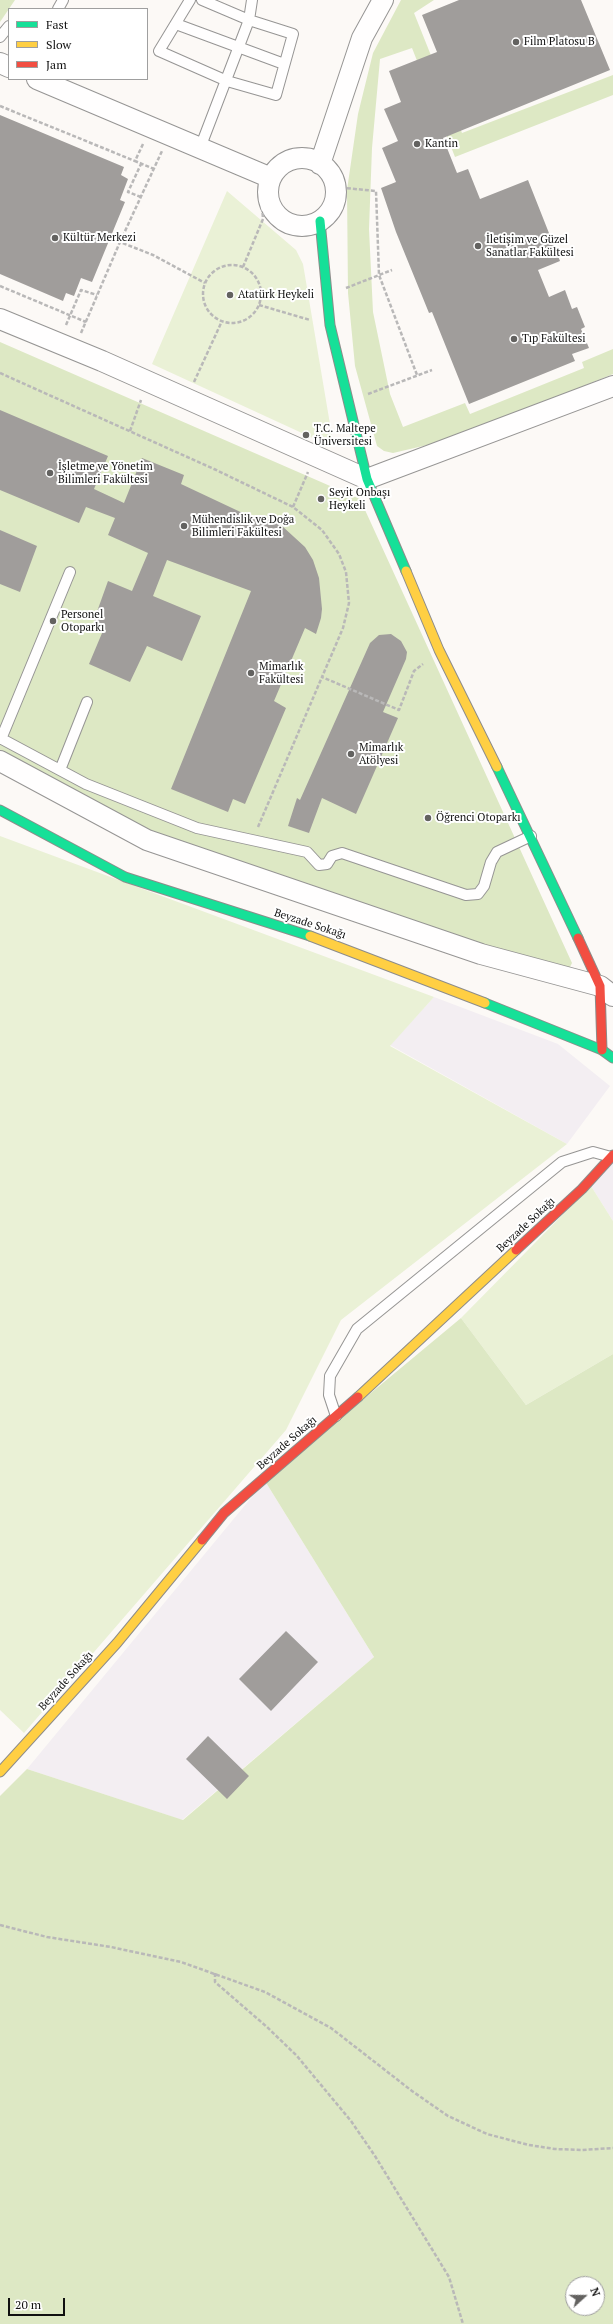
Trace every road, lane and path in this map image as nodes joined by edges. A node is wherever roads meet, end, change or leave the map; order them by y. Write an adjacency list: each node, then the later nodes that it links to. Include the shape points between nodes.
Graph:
1 (190, 0): 6 (lane)
2 (202, 0): 5 (lane)
3 (252, 0): 5 (lane)
4 (384, 0): 19 (street, via 362,38)
5 (249, 20): 9 (lane); 10 (lane, via 293,34)
6 (176, 24): 9 (lane); 12 (lane, via 159,51)
7 (8, 27): 8 (lane)
8 (0, 37)
9 (239, 49): 10 (lane); 12 (lane)
10 (284, 64): 12 (lane, via 276,95)
11 (39, 80): 14 (street)
12 (227, 81): 16 (lane)
13 (0, 106): 17 (path)
14 (150, 127): 15 (street); 17 (path)
15 (170, 135): 16 (street); 20 (path)
16 (200, 148): 21 (street)
17 (135, 161): 18 (path)
18 (141, 164): 20 (path); 23 (path, via 128,192)
19 (320, 164): 21 (street, via 311,160 292,160); 22 (street, via 332,178)
20 (154, 169): 23 (path)
21 (265, 176): 24 (street, via 268,197 276,215 292,225 311,225); 26 (path, via 263,219)
22 (335, 188): 24 (street, via 332,206); 28 (path, via 376,191)
23 (141, 197): 25 (path)
24 (320, 221): 32 (street)
25 (120, 242): 29 (path, via 153,255); 31 (path)
26 (243, 267): 29 (path, via 221,267 210,275); 33 (path, via 257,279 261,296)
27 (392, 270): 28 (path)
28 (379, 275): 32 (path); 42 (path)
29 (205, 283): 36 (path, via 204,301 207,310)
30 (0, 286): 34 (path)
31 (97, 295): 34 (path, via 81,290); 37 (path)
32 (327, 295): 38 (street)
33 (258, 305): 36 (path, via 247,318 231,323); 38 (path)
34 (70, 316): 37 (path); 39 (path)
35 (0, 319): 39 (street)
36 (222, 321): 45 (path)
37 (86, 322): 39 (path)
38 (330, 325): 46 (street)
39 (66, 346): 43 (street)
40 (432, 370): 42 (path)
41 (0, 373): 47 (path)
42 (417, 375): 46 (path)
43 (148, 382): 45 (street); 47 (path)
44 (613, 386): 49 (street)
45 (186, 399): 48 (street)
46 (348, 401): 49 (street)
47 (130, 431): 50 (path)
48 (315, 456): 49 (street); 50 (path)
49 (367, 479): 52 (street)
50 (293, 507): 53 (path, via 322,530 332,542 340,554 347,578 348,612)
51 (70, 572): 55 (lane)
52 (439, 650): 53 (path, via 414,671 399,710); 59 (street)
53 (322, 677): 60 (path)
54 (87, 702): 57 (lane)
55 (1, 739): 57 (lane)
56 (0, 761): 61 (street, via 147,840 481,954)
57 (60, 770): 60 (lane, via 86,784 197,828)
58 (0, 810): 62 (street, Beyzade Sokağı, via 125,877 335,944)
59 (531, 836): 60 (lane, via 497,852 491,862 484,886 478,894 466,895 342,853 332,856 327,864 319,865 307,852); 61 (street)
60 (253, 840)
61 (607, 991): 62 (street)
62 (602, 1050): 63 (street, Beyzade Sokağı)
63 (613, 1058)
64 (612, 1156): 65 (street, Beyzade Sokağı, via 582,1190); 65 (lane, via 593,1152 562,1162 356,1329 330,1376 330,1395)
65 (336, 1416): 66 (street, Beyzade Sokağı, via 224,1513 117,1642)
66 (0, 1772)
67 (0, 1925): 68 (path, via 47,1938 146,1954)
68 (215, 1973): 69 (path, via 270,1994 307,2013 349,2041 448,2116 487,2134 529,2145 582,2150); 70 (path, via 215,1982 267,2026 297,2056 351,2121 449,2277)
69 (613, 2148)
70 (463, 2324)

